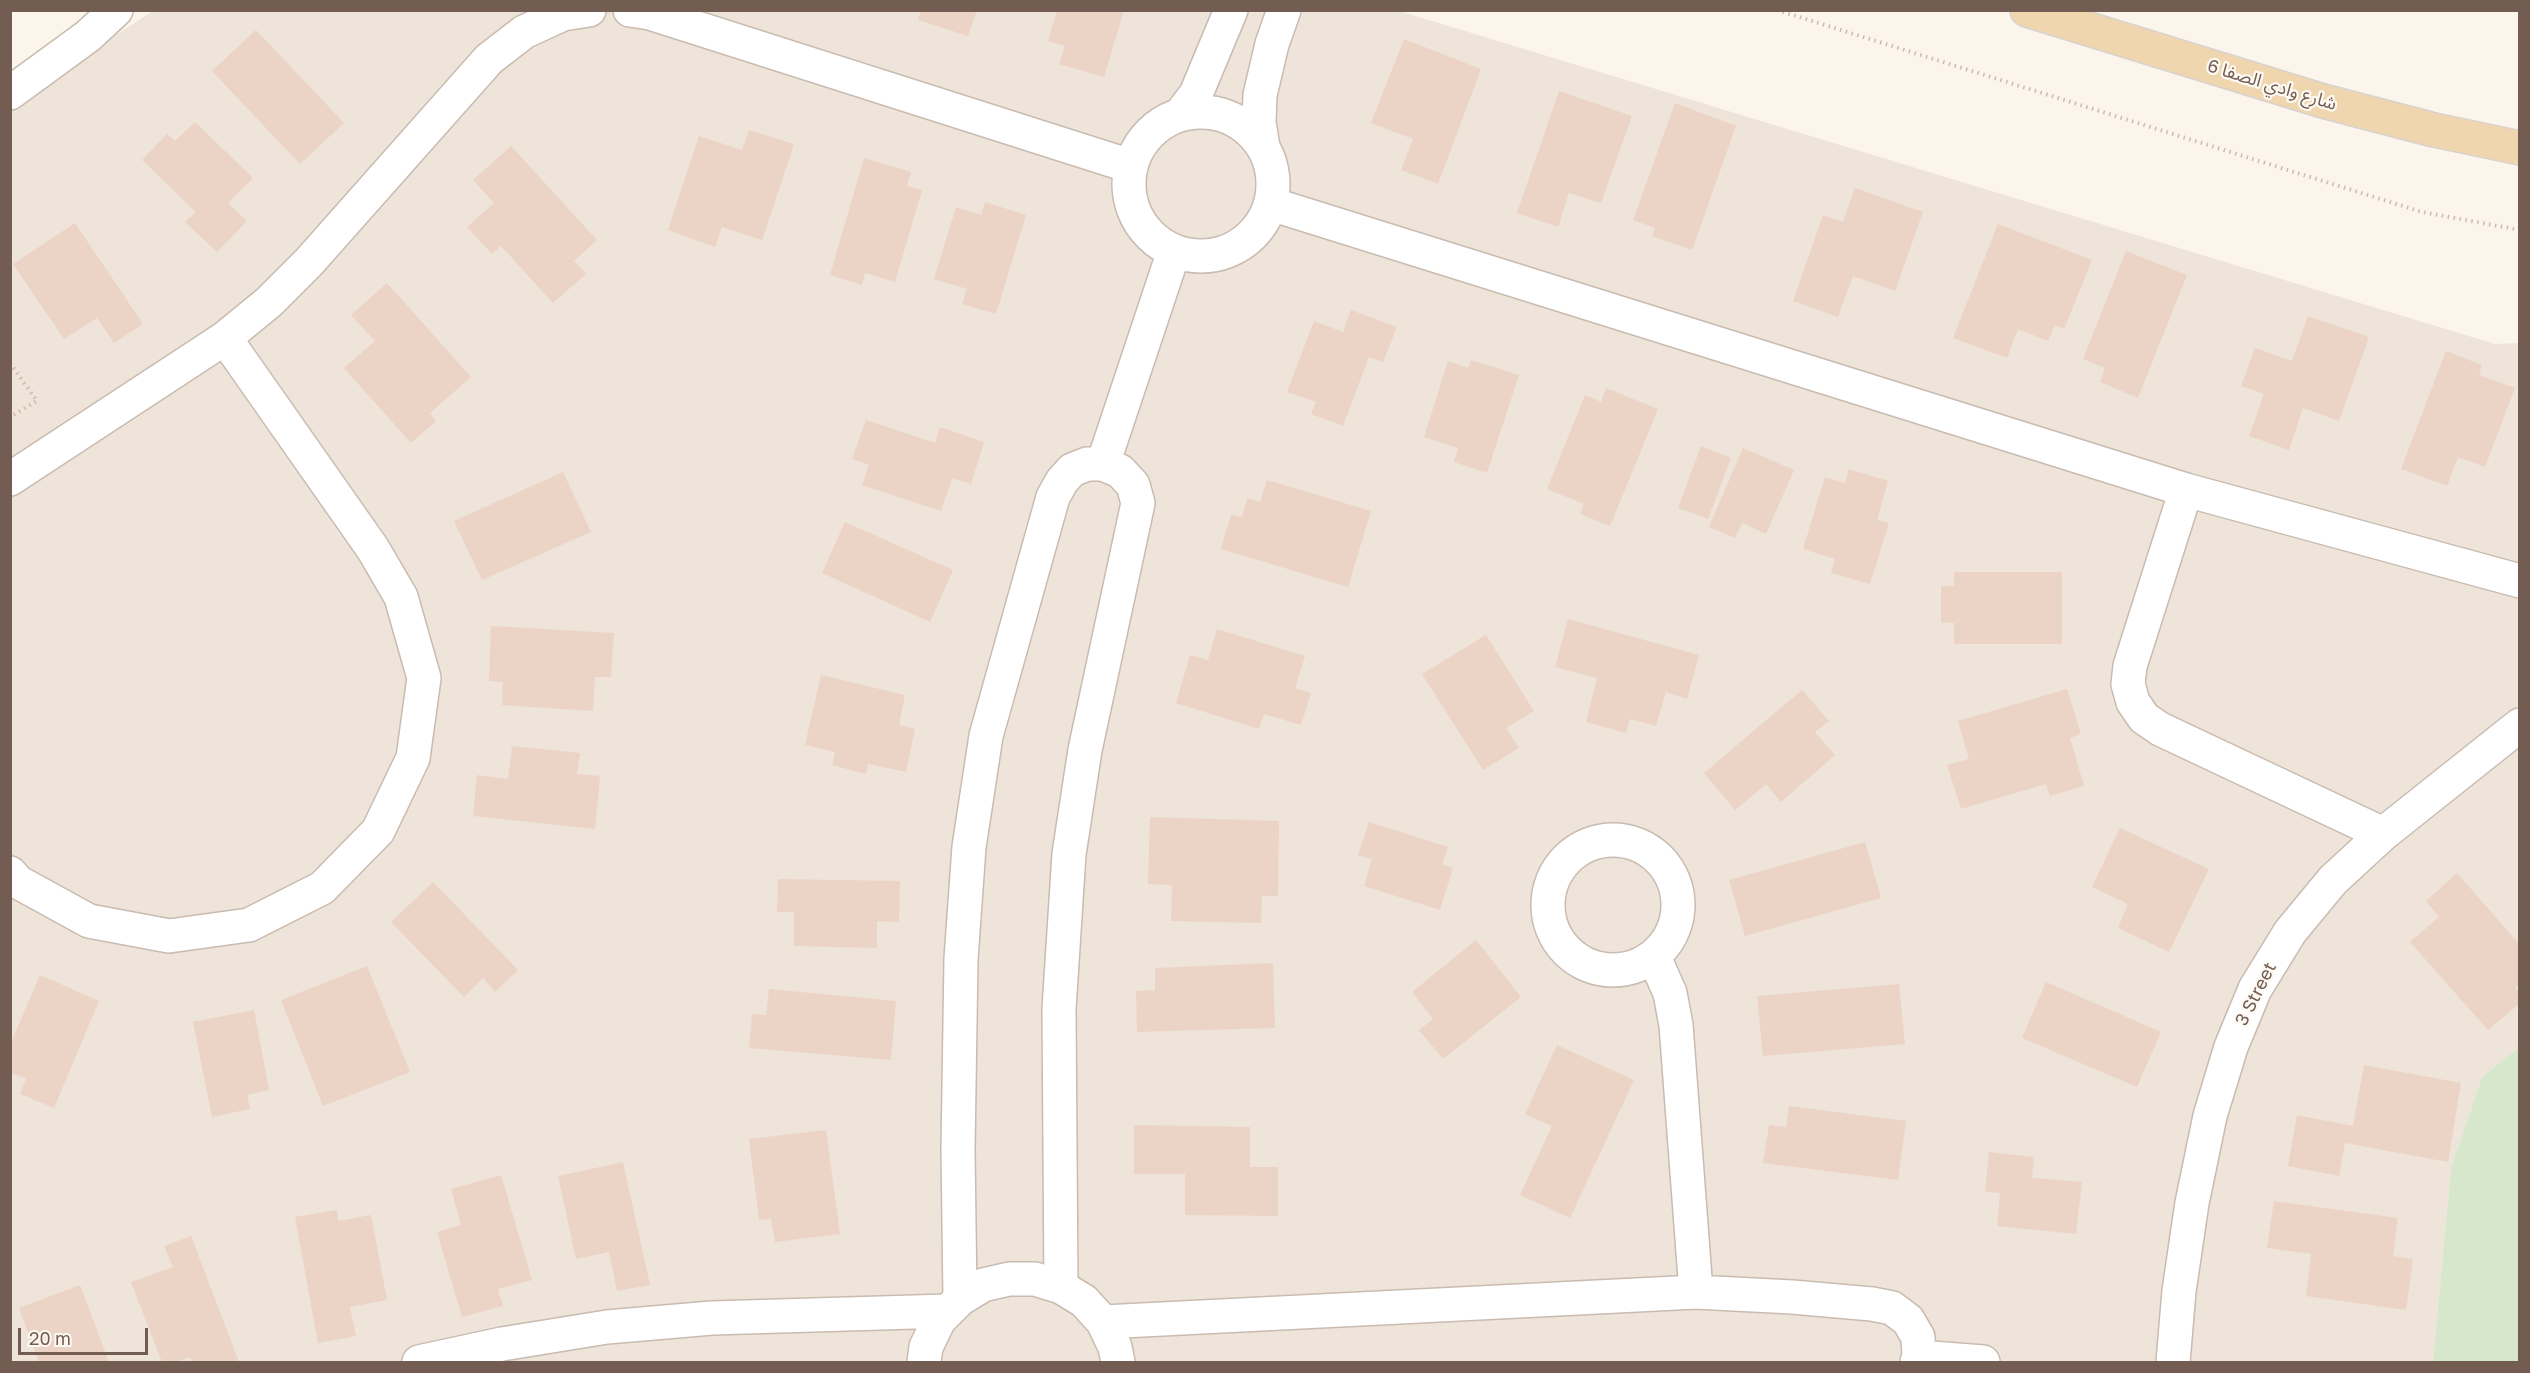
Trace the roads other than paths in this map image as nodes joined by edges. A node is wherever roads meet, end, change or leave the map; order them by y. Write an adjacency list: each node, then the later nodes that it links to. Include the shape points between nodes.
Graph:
1 (116, 10): 8 (street, via 88,36)
2 (589, 10): 15 (street, via 563,14 524,32 489,59 309,262)
3 (630, 10): 12 (street, via 650,13)
4 (1284, 10): 7 (street)
5 (2027, 10): 11 (main road, شارع وادي الصفا 6, via 2322,101)
6 (1224, 16): 7 (street); 9 (street, via 1196,94)
7 (1272, 44): 10 (street, via 1260,95)
8 (10, 93)
9 (1180, 115): 10 (street, via 1204,112 1227,117 1247,129); 12 (street, via 1158,126 1141,143)
10 (1263, 147): 13 (street, via 1273,184)
11 (2520, 148)
12 (1130, 166): 14 (street, via 1132,207 1156,240)
13 (1270, 204): 14 (street, via 1260,225 1243,242 1222,253 1198,256); 18 (street)
14 (1174, 251): 16 (street)
15 (225, 338): 17 (street); 22 (street, via 373,549 401,597 424,678 413,758 378,831 322,888 249,925 169,936 89,921 18,882)
16 (1103, 464): 24 (street, via 1120,471 1133,485 1138,503 1085,750 1068,864 1059,1009); 26 (street, via 1087,464 1072,470 1053,497 980,769 969,847 961,959)
17 (10, 479)
18 (2186, 490): 19 (street); 21 (street, via 2130,666 2128,684 2133,702 2144,718 2160,729)
19 (2520, 581)
20 (2520, 725): 21 (street, 3 Street)
21 (2383, 834): 33 (street, 3 Street, via 2333,879 2290,932 2254,989 2210,1116 2192,1203)
22 (10, 873)
23 (1654, 957): 25 (street, via 1670,993 1676,1024)
24 (1061, 1287): 26 (street, via 1035,1279 1009,1279 983,1285); 27 (street, via 1084,1301)
25 (1696, 1292): 27 (street); 28 (street, via 1892,1308 1908,1320 1918,1337)
26 (954, 1305): 29 (street, via 607,1327); 30 (street, via 939,1320 926,1347)
27 (1103, 1322): 31 (street, via 1116,1347)
28 (1918, 1360): 32 (street)
29 (419, 1362)
30 (924, 1362)
31 (1118, 1362)
32 (1983, 1362)
33 (2173, 1362)

